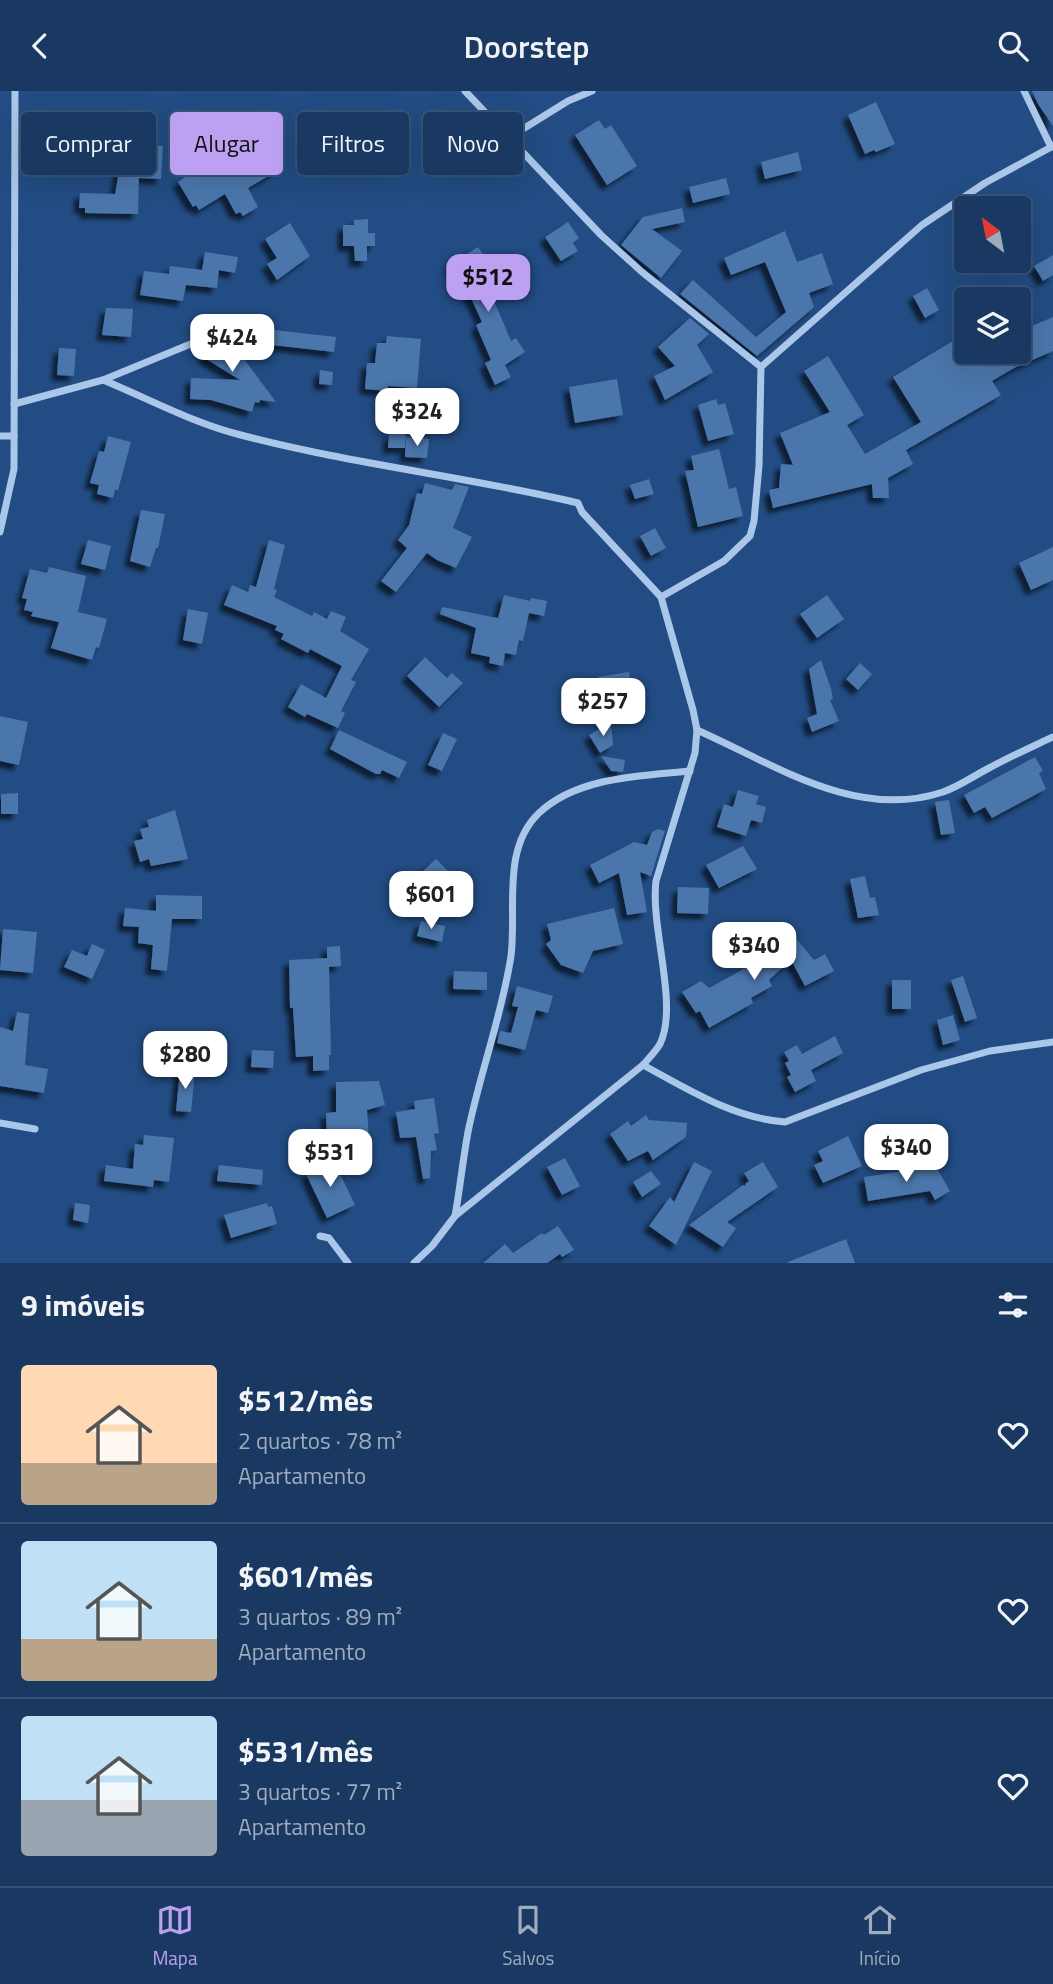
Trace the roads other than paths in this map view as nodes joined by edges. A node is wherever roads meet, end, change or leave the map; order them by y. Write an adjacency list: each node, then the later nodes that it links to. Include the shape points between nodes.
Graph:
1 (15, 91): 12 (street)
2 (465, 91): 5 (street)
3 (592, 91): 6 (street)
4 (1024, 91): 7 (street)
5 (486, 112)
6 (523, 129)
7 (1052, 146): 10 (street, via 922,225)
8 (523, 151): 10 (street, via 621,253)
9 (193, 343): 11 (street)
10 (761, 367): 16 (street, via 759,466 750,536 724,561)
11 (103, 380): 12 (street); 16 (street, via 236,434 578,503)
12 (14, 404): 14 (street)
13 (0, 436): 14 (street)
14 (14, 436): 15 (street, via 14,470)
15 (0, 532)
16 (661, 597): 17 (street)
17 (697, 730): 18 (street, via 791,776 856,797 887,799 919,799 947,791); 19 (street)
18 (1053, 737)
19 (690, 771): 21 (street, via 656,881 653,901 667,1005 660,1045); 24 (street, via 616,779 581,790 556,800 525,831 514,874 510,956 468,1132)
20 (1053, 1042): 21 (street, via 990,1051 921,1070 785,1122 765,1121 719,1106)
21 (643, 1065): 24 (street)
22 (0, 1123): 23 (street)
23 (35, 1129)
24 (455, 1216): 27 (street)
25 (320, 1236): 26 (street, via 329,1238)
26 (348, 1263)
27 (414, 1263)

